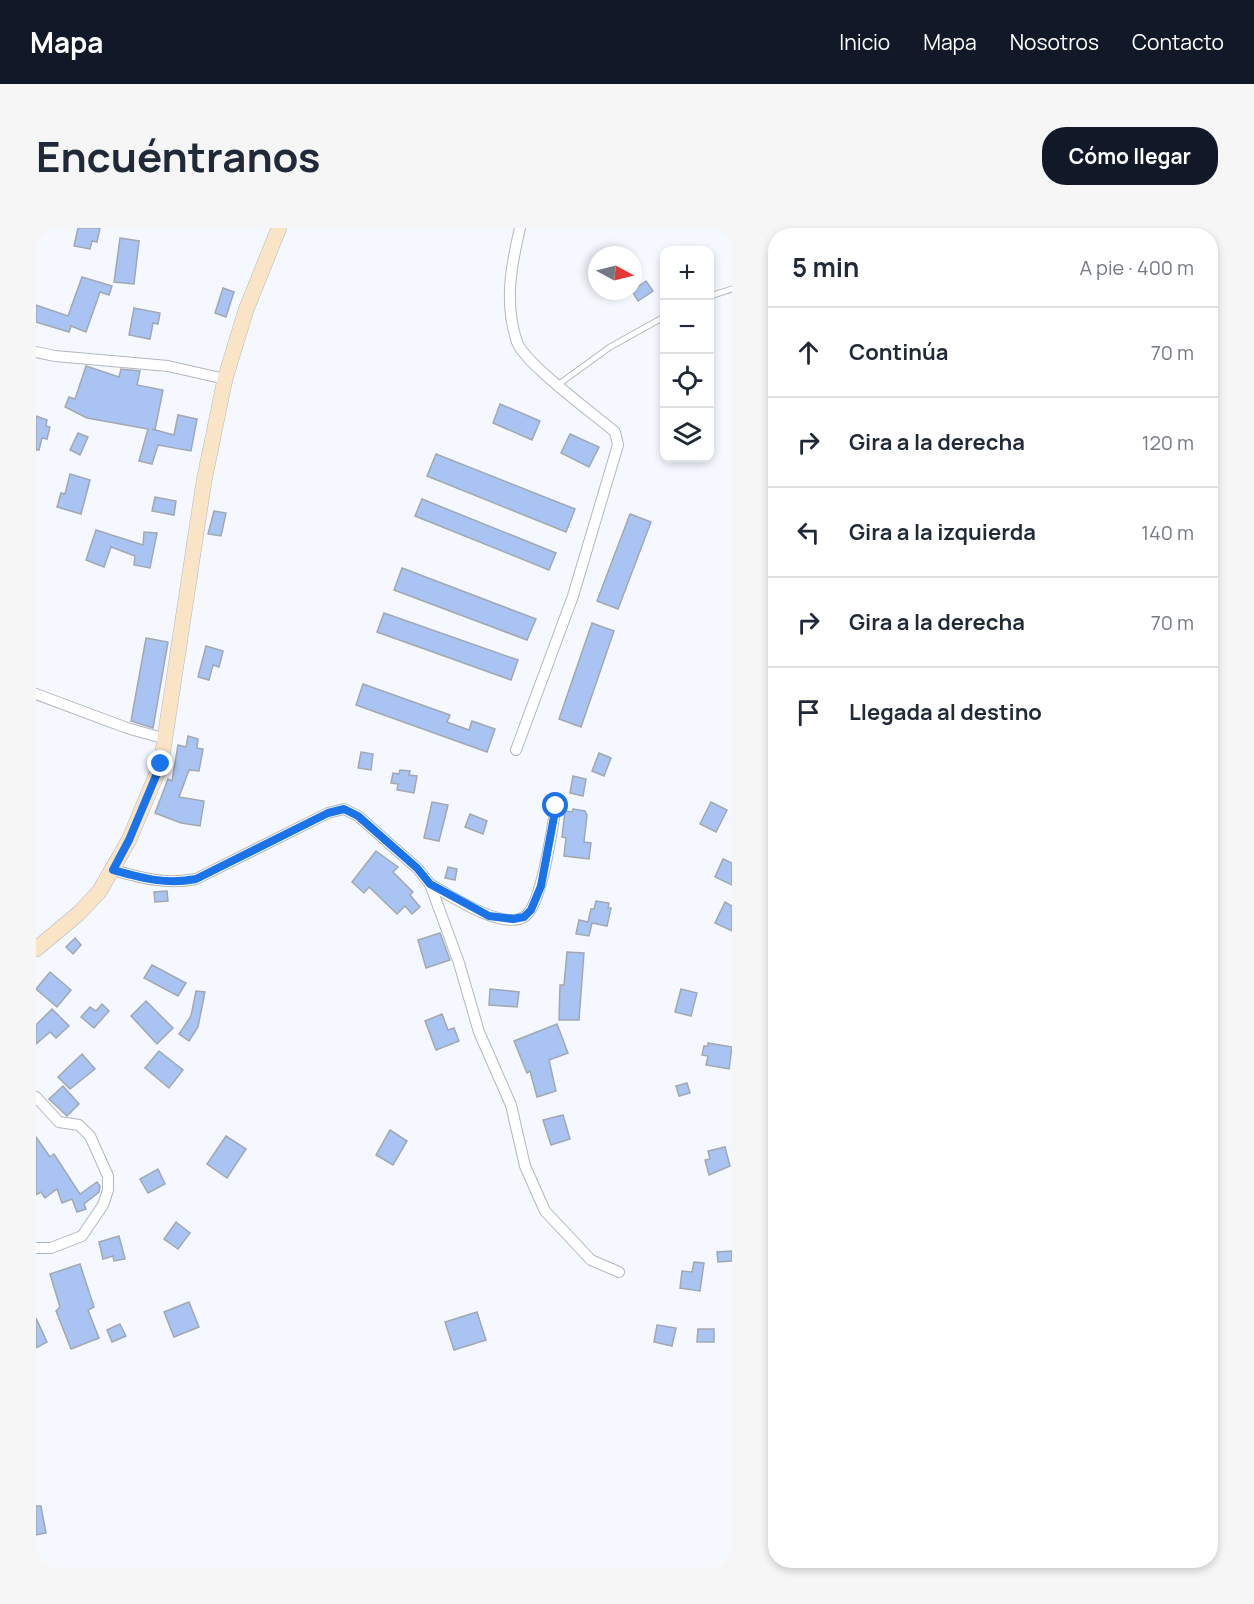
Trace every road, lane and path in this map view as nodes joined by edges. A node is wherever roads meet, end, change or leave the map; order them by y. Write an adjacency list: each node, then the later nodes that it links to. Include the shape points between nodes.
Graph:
1 (279, 228): 7 (street, via 246,310)
2 (520, 228): 8 (street, via 509,288 518,344)
3 (732, 289): 4 (lane)
4 (714, 296)
5 (660, 318): 8 (lane, via 610,347)
6 (36, 352): 7 (street, via 168,366)
7 (225, 379): 10 (street, via 204,481)
8 (559, 384): 11 (street, via 615,432 618,445 573,596)
9 (36, 694): 10 (street)
10 (166, 739): 13 (street, via 151,790)
11 (516, 750)
12 (556, 806): 14 (street, via 541,886 524,917 489,916)
13 (113, 870): 14 (street, via 158,882 196,879 328,813 344,809 358,816); 15 (street, via 78,914)
14 (430, 884): 18 (street, via 452,940 479,1032 511,1105 525,1166 545,1211 591,1260)
15 (36, 949)
16 (36, 1097): 17 (street, via 59,1122 78,1125 90,1136 108,1176 103,1204 82,1236 51,1248)
17 (36, 1248)
18 (620, 1272)

